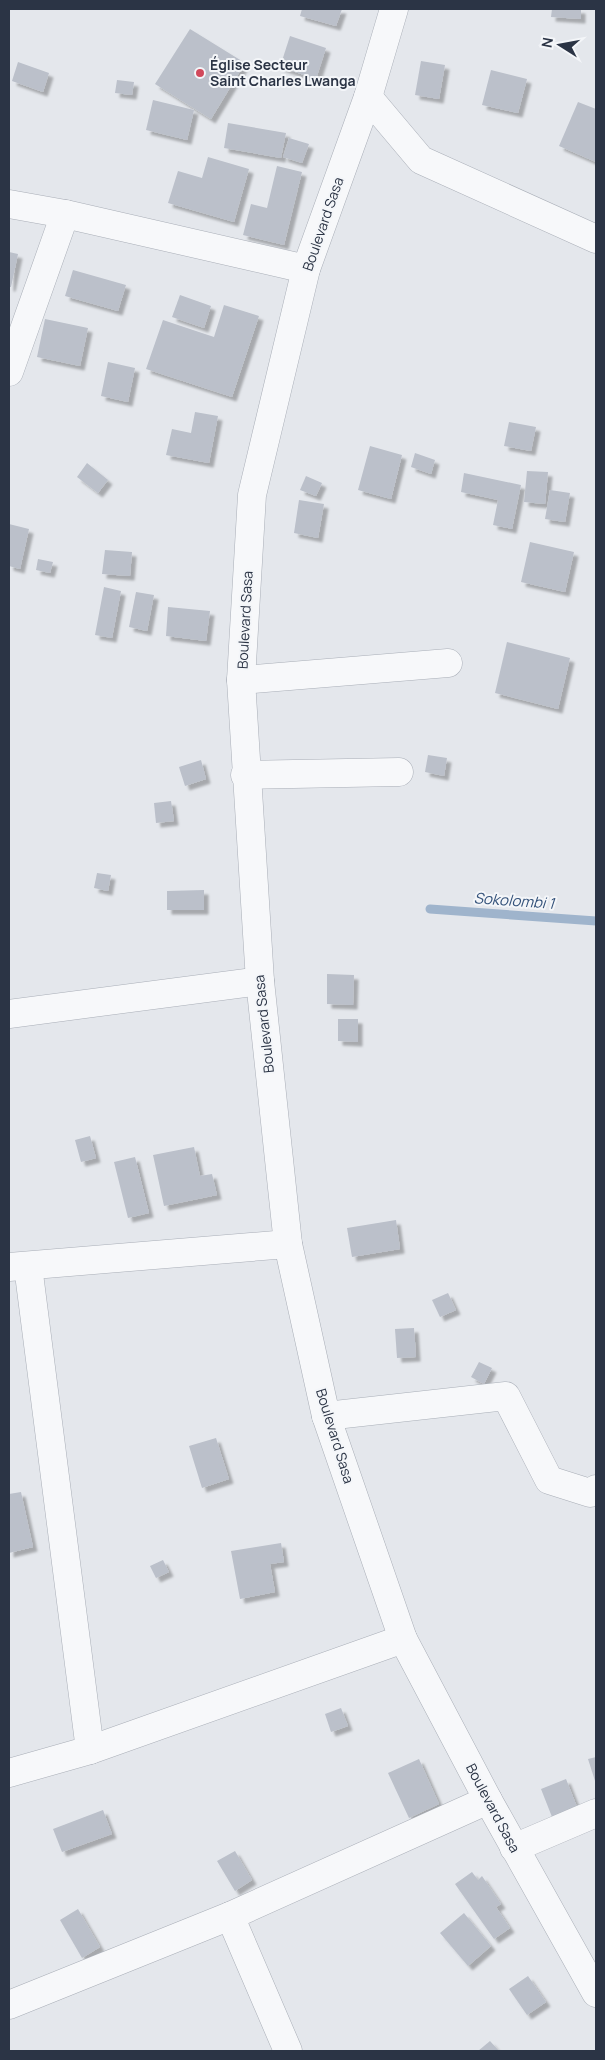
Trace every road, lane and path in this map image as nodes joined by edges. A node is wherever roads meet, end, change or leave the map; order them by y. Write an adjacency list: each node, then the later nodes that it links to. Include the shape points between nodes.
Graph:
1 (394, 9): 2 (street, Boulevard Sasa)
2 (368, 97): 5 (street, via 421,160); 6 (street, Boulevard Sasa)
3 (9, 204): 4 (street)
4 (65, 214): 6 (street); 7 (street)
5 (596, 239)
6 (306, 269): 9 (street, Boulevard Sasa, via 252,495)
7 (9, 372)
8 (448, 663): 9 (street)
9 (241, 680): 11 (street, Boulevard Sasa)
10 (398, 772): 11 (street)
11 (246, 775): 12 (street, Boulevard Sasa)
12 (260, 981): 13 (street); 14 (street, Boulevard Sasa)
13 (9, 1014)
14 (288, 1244): 15 (street); 16 (street, Boulevard Sasa)
15 (19, 1267): 19 (street)
16 (326, 1416): 17 (street, via 506,1396 549,1480 590,1493); 18 (street, Boulevard Sasa)
17 (596, 1489)
18 (403, 1639): 19 (street); 21 (street, Boulevard Sasa)
19 (90, 1750): 20 (street)
20 (9, 1773)
21 (488, 1800): 23 (street, Boulevard Sasa); 24 (street)
22 (596, 1813): 23 (street)
23 (514, 1848): 25 (street, Boulevard Sasa)
24 (230, 1916): 26 (street); 27 (street)
25 (596, 1993)
26 (10, 2000)
27 (288, 2051)

